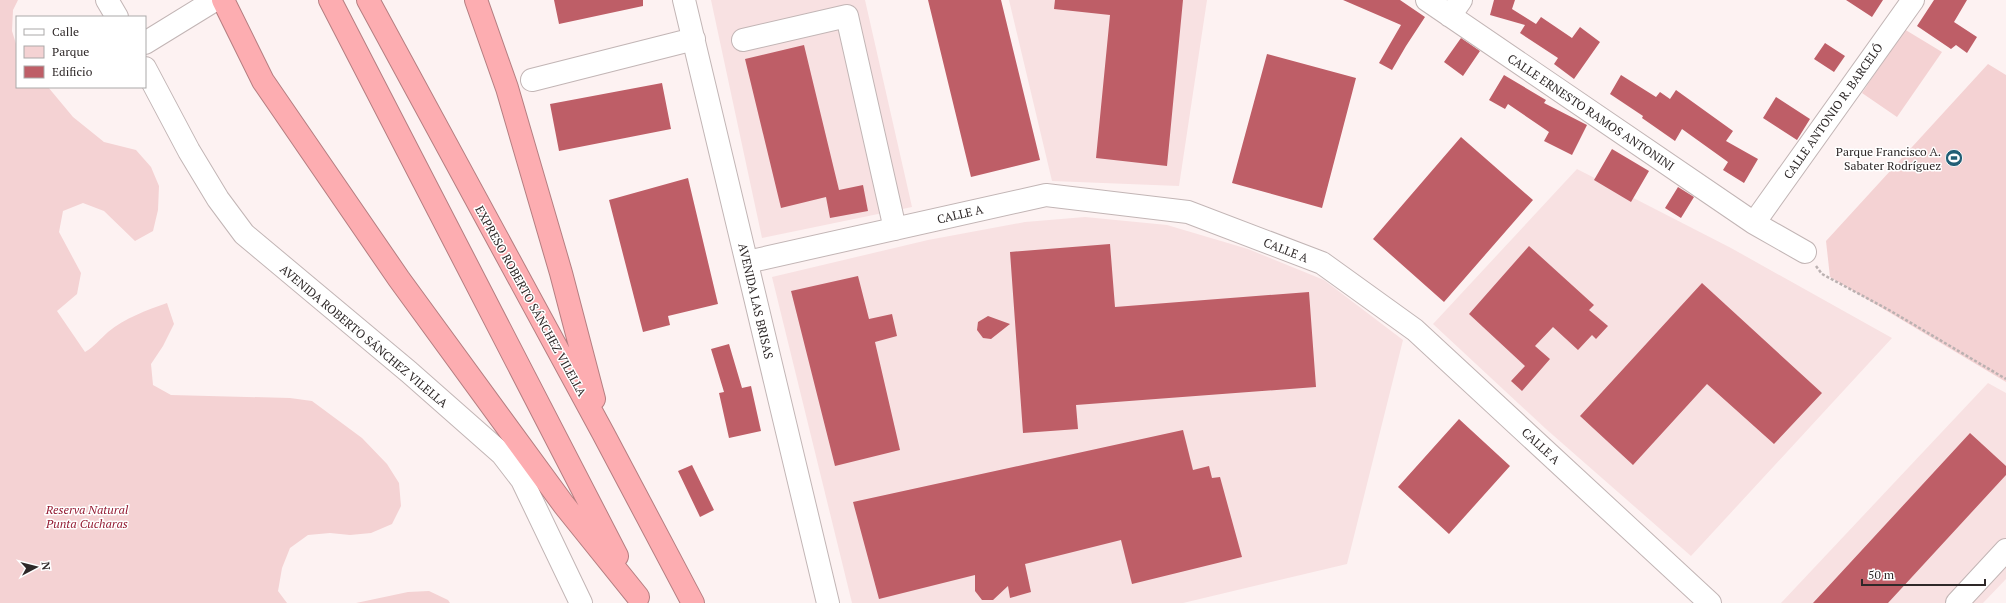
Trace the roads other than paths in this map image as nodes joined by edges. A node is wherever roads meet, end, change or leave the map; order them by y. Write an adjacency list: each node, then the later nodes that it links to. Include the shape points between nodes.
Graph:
1 (215, 0): 12 (street)
2 (223, 0): 21 (highway, via 263,81 399,279 564,505)
3 (330, 0): 21 (highway)
4 (476, 0): 19 (highway, via 510,96 561,273)
5 (684, 0): 10 (street, AVENIDA LAS BRISAS)
6 (1427, 0): 9 (street, CALLE ERNESTO RAMOS ANTONINI)
7 (368, 1): 19 (highway, EXPRESO ROBERTO SÁNCHEZ VILELLA)
8 (1908, 1): 15 (street, CALLE ANTONIO R. BARCELÓ)
9 (1456, 8): 15 (street, CALLE ERNESTO RAMOS ANTONINI)
10 (694, 39): 14 (street); 18 (street, AVENIDA LAS BRISAS)
11 (743, 40): 16 (street, via 847,16)
12 (146, 42)
13 (146, 70): 22 (street, AVENIDA ROBERTO SÁNCHEZ VILELLA, via 196,163 244,234 409,372 502,454 522,480)
14 (532, 80)
15 (1754, 223): 17 (street, CALLE ERNESTO RAMOS ANTONINI)
16 (896, 229): 18 (street, CALLE A); 25 (street, CALLE A, via 1046,195 1188,212 1322,263 1415,330)
17 (1805, 252)
18 (747, 262): 24 (street, AVENIDA LAS BRISAS)
19 (603, 433): 23 (highway, EXPRESO ROBERTO SÁNCHEZ VILELLA)
20 (2006, 550): 26 (street)
21 (640, 600)
22 (580, 603)
23 (693, 603)
24 (828, 603)
25 (1710, 603)
26 (1957, 603)

